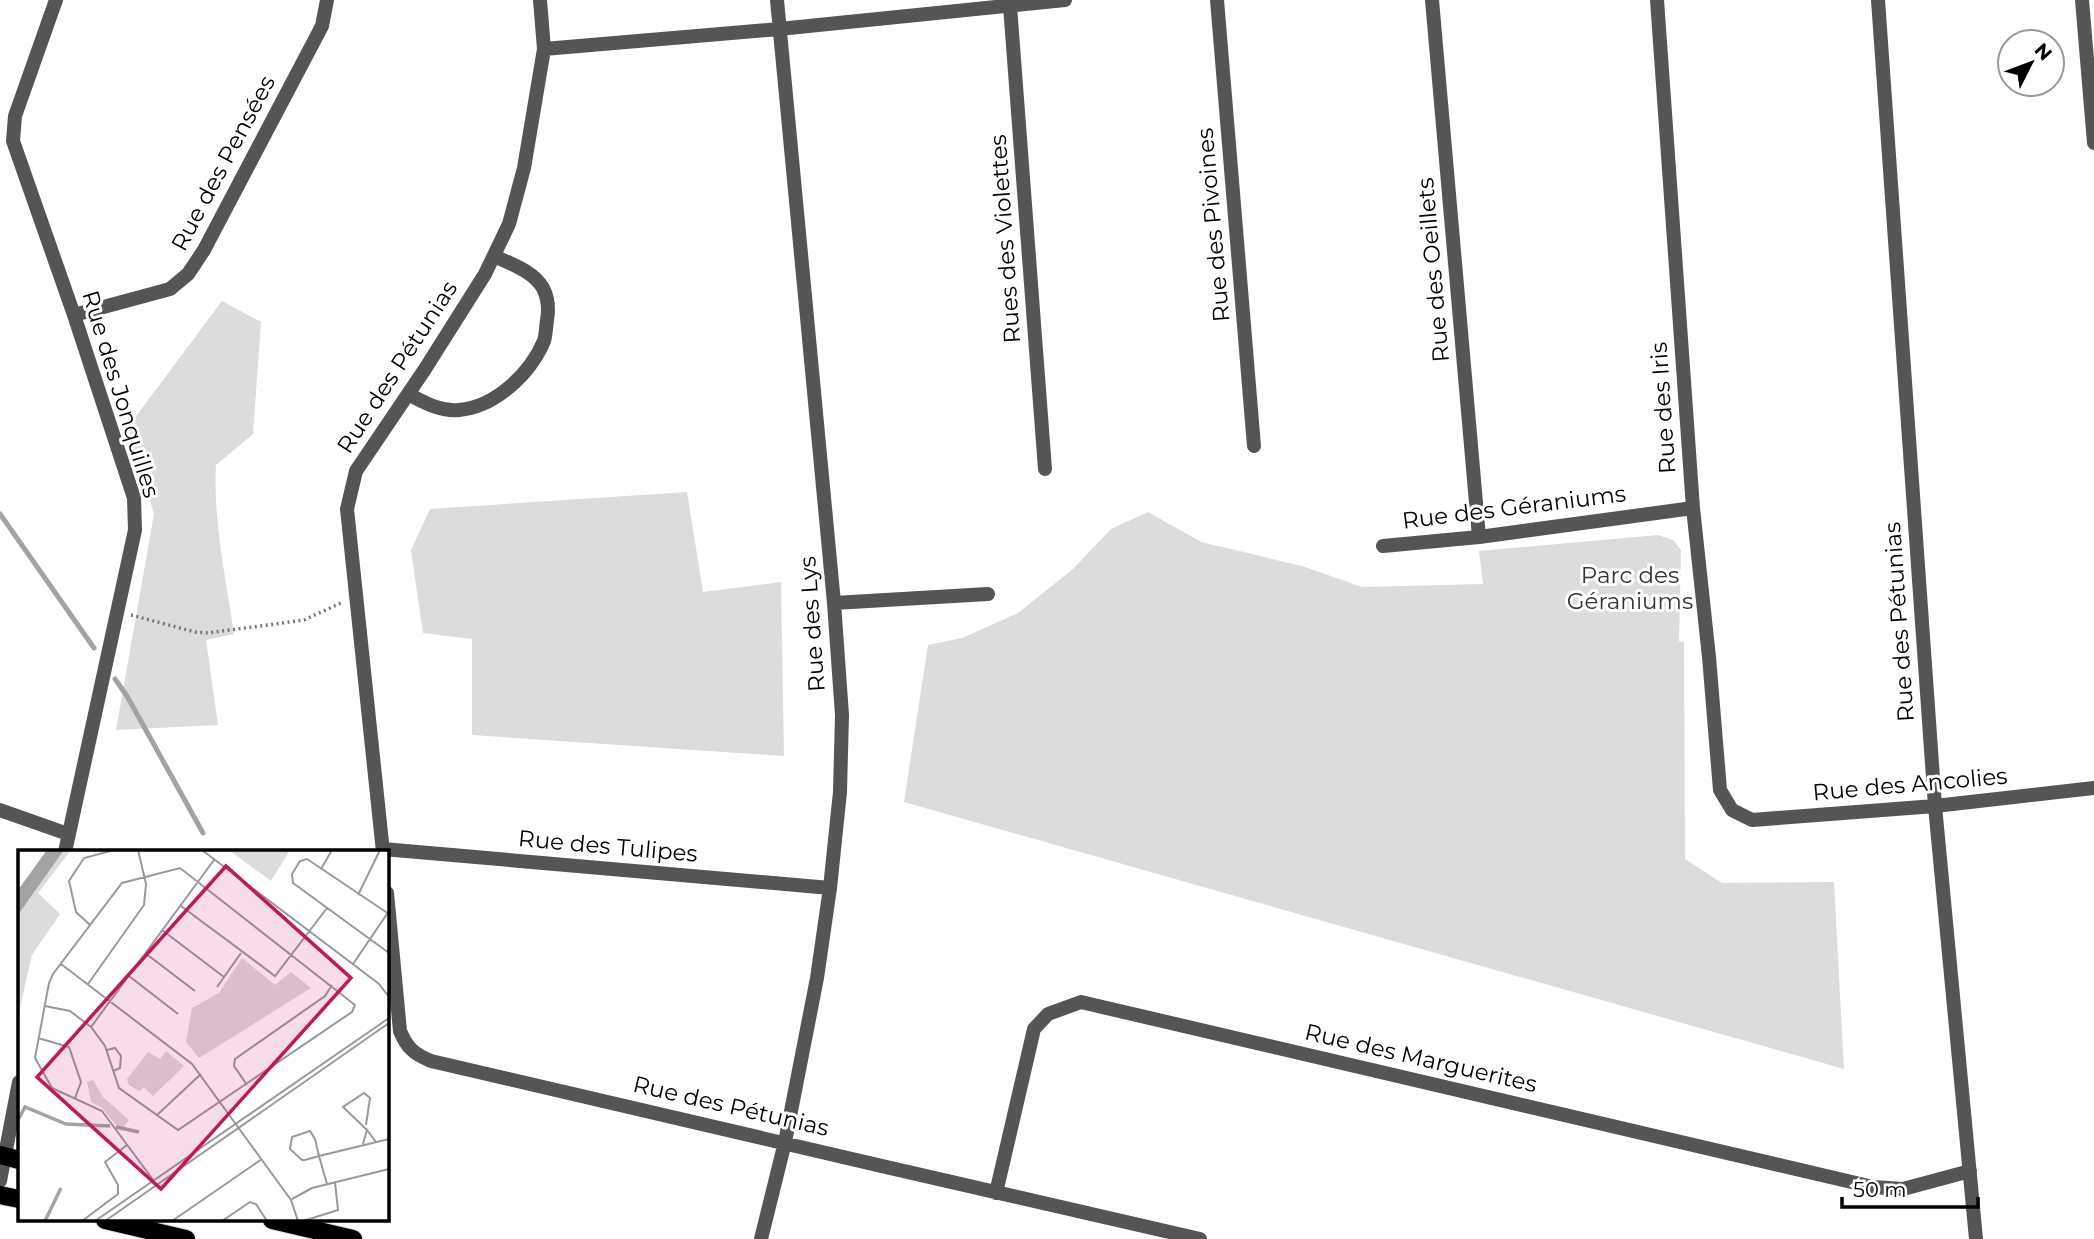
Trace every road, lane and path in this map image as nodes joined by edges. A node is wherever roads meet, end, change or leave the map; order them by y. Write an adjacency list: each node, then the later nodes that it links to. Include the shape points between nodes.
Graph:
1 (56, 0): 16 (street, Rue des Jonquilles, via 15,116 13,141)
2 (327, 0): 16 (street, Rue des Pensées, via 322,26 188,274 170,289)
3 (540, 0): 13 (street, Rue des Pétunias)
4 (777, 0): 12 (street, Rue des Lys)
5 (1065, 0): 11 (street)
6 (1217, 0): 18 (street, Rue des Pivoines)
7 (1432, 0): 21 (street, Rue des Oeillets)
8 (1657, 0): 20 (street, Rue des Iris)
9 (1878, 0): 28 (street, Rue des Pétunias)
10 (2082, 0): 14 (street)
11 (1010, 6): 12 (street); 19 (street, Rues des Violettes)
12 (779, 29): 13 (street); 25 (street, Rue des Lys)
13 (544, 50): 15 (street, Rue des Pétunias, via 524,168 509,224)
14 (2094, 142)
15 (494, 256): 17 (street, Rue des Pétunias); 17 (street, via 529,273 543,288 549,307 545,339 531,363 510,386 485,403 458,410 438,408)
16 (74, 315): 26 (street, Rue des Jonquilles, via 135,498 135,530)
17 (408, 394): 24 (street, Rue des Pétunias, via 356,471 350,491 347,509)
18 (1254, 446)
19 (1045, 469)
20 (1693, 508): 21 (street, Rue des Géraniums); 30 (street, Rue des Iris, via 1720,790)
21 (1479, 537): 22 (street, Rue des Géraniums)
22 (1383, 546)
23 (988, 594): 25 (street)
24 (356, 596): 26 (path, via 304,620 208,634); 33 (street, Rue des Pétunias)
25 (834, 603): 35 (street, Rue des Lys, via 842,715)
26 (116, 611): 31 (street, Rue des Jonquilles)
27 (2094, 788): 28 (street, Rue des Ancolies)
28 (1935, 806): 30 (street, Rue des Ancolies, via 1752,820); 40 (street, Rue des Pétunias)
29 (0, 810): 31 (street)
30 (1732, 810)
31 (68, 834): 32 (street, Rue des Jonquilles)
32 (65, 850)
33 (383, 850)
34 (388, 850): 35 (street, Rue des Tulipes)
35 (830, 888): 38 (street, Rue des Lys)
36 (388, 903): 38 (street, Rue des Pétunias, via 400,1031 415,1055)
37 (18, 1089): 39 (street)
38 (785, 1142): 42 (street, Rue des Pétunias); 49 (street, Rue des Lys)
39 (8, 1157): 41 (street)
40 (1970, 1171): 42 (street, Rue des Marguerites, via 1903,1189 1874,1187 1081,1002 1048,1014 1034,1029); 51 (street, Rue des Pétunias)
41 (0, 1181)
42 (996, 1193): 50 (street, Rue des Pétunias)
43 (0, 1195): 44 (main road)
44 (18, 1199)
45 (114, 1222): 47 (main road)
46 (281, 1222): 48 (main road)
47 (186, 1239)
48 (353, 1239)
49 (761, 1239)
50 (1200, 1239)
51 (1976, 1239)

